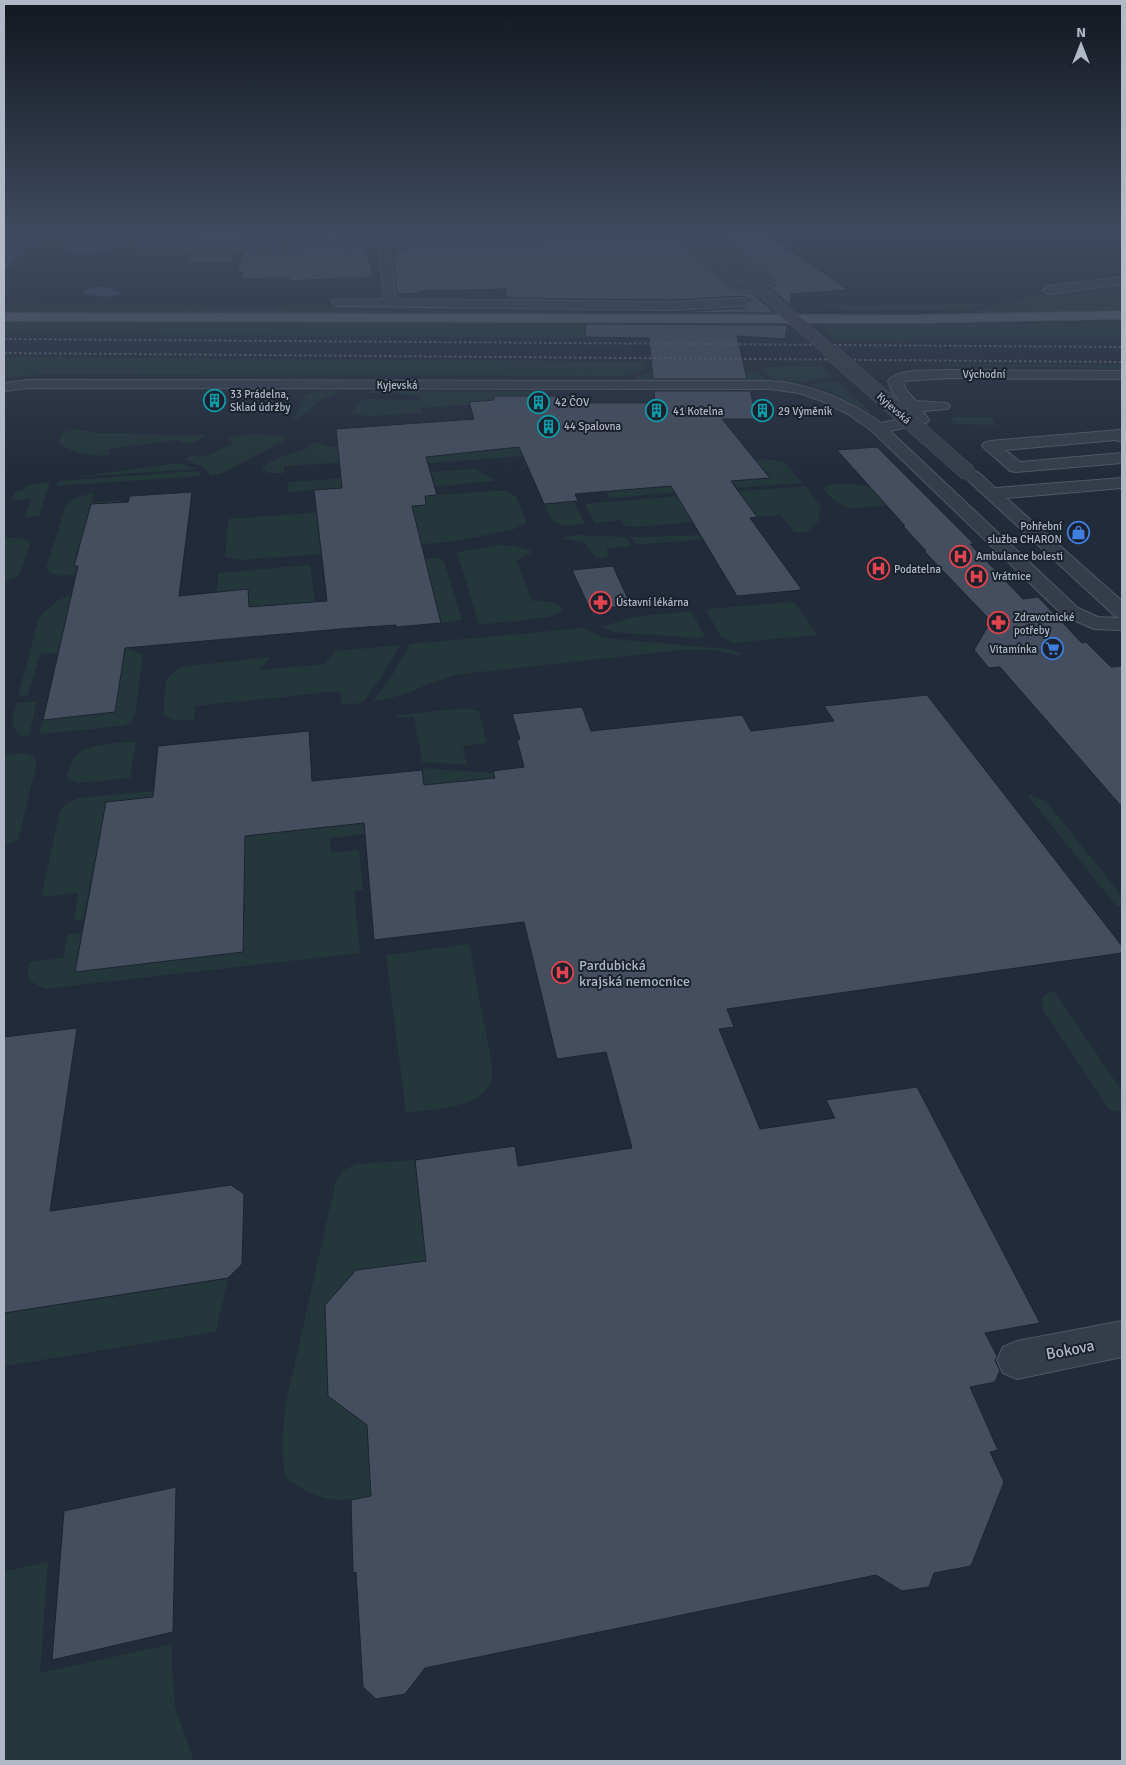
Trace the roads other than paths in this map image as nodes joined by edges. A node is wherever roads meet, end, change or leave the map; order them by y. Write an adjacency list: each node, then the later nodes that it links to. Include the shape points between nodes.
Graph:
1 (787, 313): 15 (street, Kyjevská, bridge)
2 (1122, 315): 3 (main road, via 916,319)
3 (5, 317)
4 (1122, 375): 7 (street, Východní, via 946,374 901,377 895,381 897,388)
5 (4, 387): 8 (street, Kyjevská, via 28,384 535,390 791,386 831,399)
6 (942, 406): 7 (street)
7 (917, 413): 8 (street, via 894,427)
8 (878, 428): 17 (street, Kyjevská)
9 (1122, 437): 10 (street, via 990,446 1016,467)
10 (1122, 458)
11 (1122, 483): 15 (street)
12 (1122, 489): 14 (street)
13 (1122, 494): 14 (street)
14 (1070, 498): 15 (street)
15 (997, 499): 16 (street, Kyjevská)
16 (1094, 584): 17 (street); 18 (street, Kyjevská)
17 (1045, 588): 19 (street, Kyjevská, via 1086,621)
18 (1122, 612)
19 (1122, 624)
20 (1122, 1339): 21 (street, Bokova)
21 (1017, 1360)

